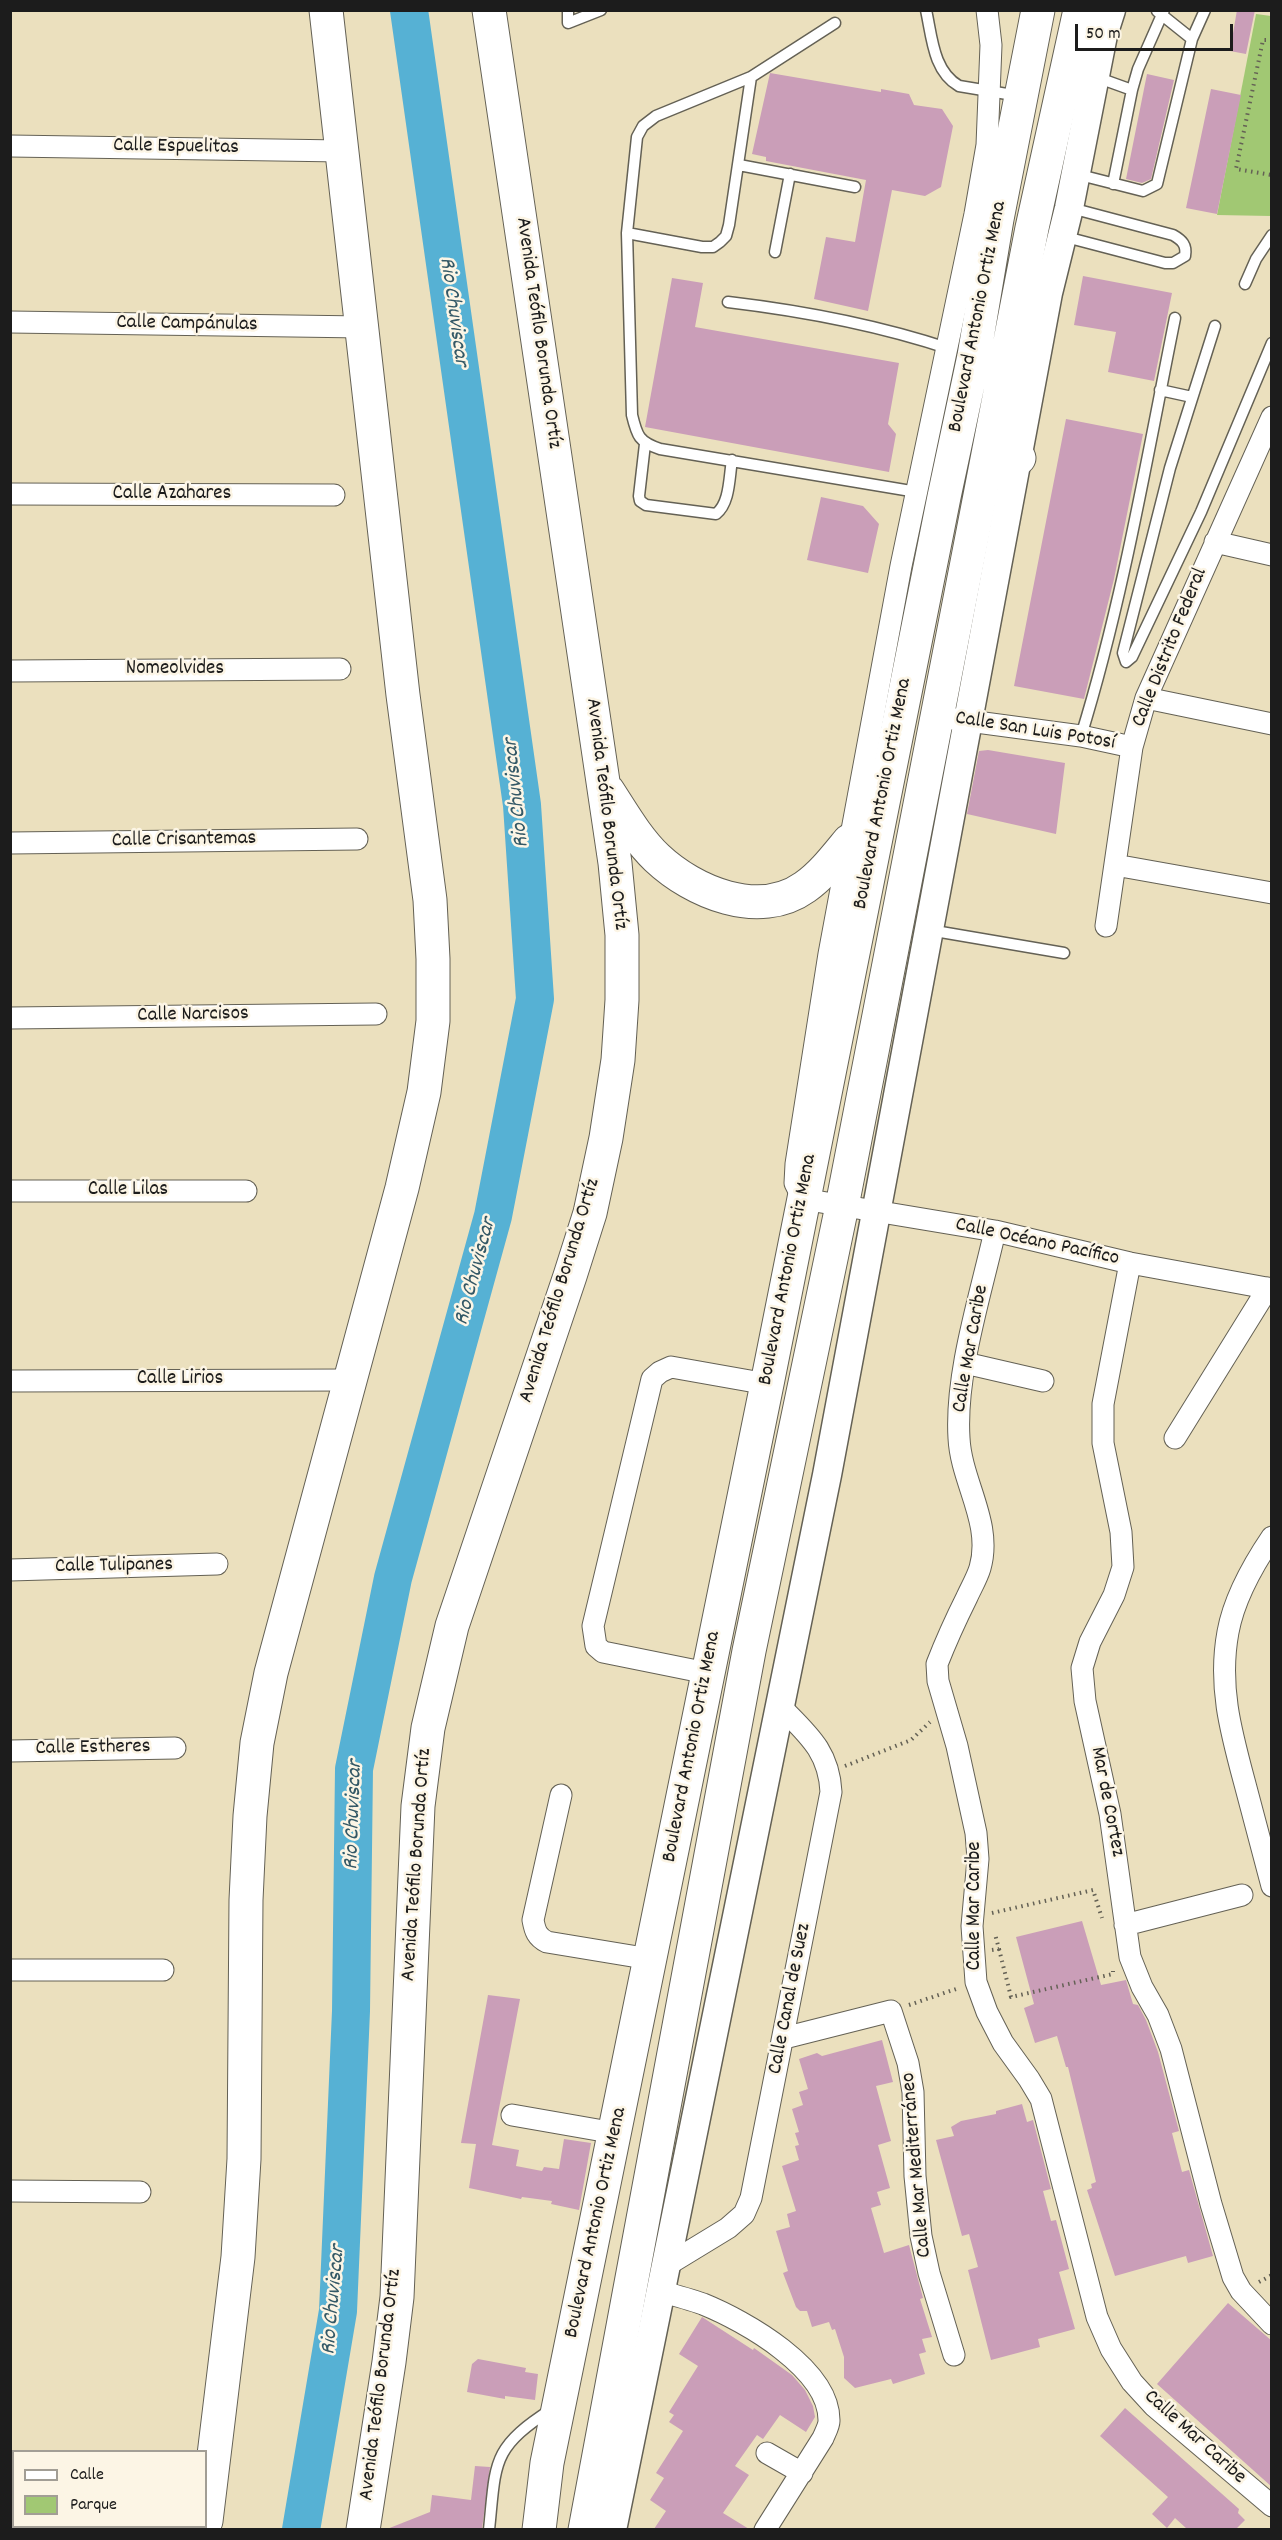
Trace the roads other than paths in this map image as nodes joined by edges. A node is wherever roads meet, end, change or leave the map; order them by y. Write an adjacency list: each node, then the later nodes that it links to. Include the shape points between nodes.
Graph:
1 (311, 10): 15 (main road)
2 (489, 10): 20 (main road, Avenida Teófilo Borunda Ortíz)
3 (498, 10): 20 (main road)
4 (568, 10): 5 (lane, via 568,23)
5 (601, 10)
6 (926, 10): 22 (lane, via 942,72 959,86)
7 (987, 10): 22 (street)
8 (1021, 10): 17 (main road)
9 (1038, 10): 17 (main road, Boulevard Antonio Ortiz Mena)
10 (1080, 10): 18 (main road, Boulevard Antonio Ortiz Mena)
11 (1205, 10): 16 (lane)
12 (1161, 12): 16 (lane); 21 (lane)
13 (834, 23): 19 (lane)
14 (1107, 23): 18 (street, Boulevard Antonio Ortiz Mena)
15 (328, 25): 24 (main road)
16 (1192, 39): 28 (lane, via 1160,180 1143,191)
17 (1030, 43): 22 (main road, Boulevard Antonio Ortiz Mena)
18 (1081, 72): 21 (lane); 27 (street, Boulevard Antonio Ortiz Mena); 31 (main road, Boulevard Antonio Ortiz Mena)
19 (751, 77): 25 (lane); 32 (lane, via 672,107 643,126 637,137)
20 (499, 78): 60 (main road, Avenida Teófilo Borunda Ortíz)
21 (1132, 90): 28 (lane)
22 (1006, 95): 31 (main road, Boulevard Antonio Ortiz Mena)
23 (10, 146): 24 (street, Calle Espuelitas)
24 (342, 151): 40 (main road)
25 (740, 165): 26 (lane); 32 (lane, via 729,225 720,243 702,247)
26 (790, 174): 29 (lane); 34 (lane)
27 (1076, 174): 28 (lane); 30 (street, Boulevard Antonio Ortiz Mena)
28 (1113, 184)
29 (855, 187)
30 (1069, 208): 31 (street, Boulevard Antonio Ortiz Mena); 31 (lane, via 1173,234 1185,246 1185,256 1165,263)
31 (1024, 226): 42 (main road, Boulevard Antonio Ortiz Mena); 42 (street, Boulevard Antonio Ortiz Mena, via 1048,293)
32 (627, 234): 46 (lane, via 632,415)
33 (1272, 236): 35 (lane)
34 (775, 252)
35 (1245, 284)
36 (728, 302): 42 (lane, via 856,322)
37 (1175, 318): 43 (lane)
38 (10, 322): 40 (street, Calle Campánulas)
39 (1215, 326): 44 (lane)
40 (363, 327): 80 (main road, via 403,695 430,900 433,1021 424,1092 402,1188)
41 (1272, 343): 44 (lane, via 1201,512 1132,657 1126,662 1123,653 1127,634)
42 (998, 359): 48 (street); 56 (main road, Boulevard Antonio Ortiz Mena, via 1004,454); 73 (main road, Boulevard Antonio Ortiz Mena)
43 (1160, 390): 44 (lane); 58 (lane, via 1100,671)
44 (1192, 397)
45 (1272, 417): 51 (street, Calle Distrito Federal)
46 (645, 444): 47 (lane); 47 (lane, via 639,496 646,505 716,514 725,502)
47 (732, 460): 48 (lane)
48 (917, 492): 62 (street)
49 (10, 494): 50 (street, Calle Azahares)
50 (334, 495)
51 (1215, 542): 52 (street); 55 (street, Calle Distrito Federal)
52 (1272, 555)
53 (340, 669): 54 (street, Nomeolvides)
54 (10, 670)
55 (1146, 698): 57 (street); 59 (street, Calle Distrito Federal)
56 (953, 720): 58 (street, Calle San Luis Potosí); 67 (street, Boulevard Antonio Ortiz Mena); 74 (main road, Boulevard Antonio Ortiz Mena)
57 (1272, 724)
58 (1081, 736): 59 (street, Calle San Luis Potosí)
59 (1132, 747): 64 (street, Calle Distrito Federal)
60 (603, 782): 62 (main road, via 657,858 686,881 728,899 770,902 802,889 824,871); 113 (main road, Avenida Teófilo Borunda Ortíz, via 622,935 618,1060 590,1213 452,1626 428,1728 417,1827 397,2297)
61 (357, 839): 63 (street, Calle Crisantemas)
62 (849, 841): 73 (street, via 796,1164 795,1183)
63 (10, 843)
64 (1114, 865): 65 (street); 66 (street, Calle Distrito Federal)
65 (1272, 893)
66 (1106, 926)
67 (928, 930): 68 (lane); 75 (street, Boulevard Antonio Ortiz Mena)
68 (1064, 953)
69 (376, 1014): 70 (street, Calle Narcisos)
70 (10, 1017)
71 (10, 1191): 72 (street, Calle Lilas)
72 (246, 1191)
73 (802, 1199): 74 (street, Calle Océano Pacífico); 83 (main road, Boulevard Antonio Ortiz Mena)
74 (842, 1206): 75 (street, Calle Océano Pacífico); 117 (main road, Boulevard Antonio Ortiz Mena, via 749,1651)
75 (878, 1212): 76 (street, Calle Océano Pacífico); 89 (street, Boulevard Antonio Ortiz Mena)
76 (995, 1231): 77 (street, Calle Océano Pacífico); 79 (street, Calle Mar Caribe)
77 (1130, 1263): 78 (street, Calle Océano Pacífico); 95 (street, Mar de Cortez, via 1103,1404 1103,1443 1121,1532 1123,1567 1082,1668 1085,1701 1110,1814)
78 (1270, 1289): 84 (street)
79 (965, 1363): 82 (street); 111 (street, Calle Mar Caribe, via 959,1439 980,1517 983,1544 980,1568 937,1664 976,1833 978,1859 972,1926 976,1982 1003,2043 1041,2100 1084,2274 1111,2349 1132,2382 1154,2406)
80 (349, 1380): 81 (street, Calle Lirios); 112 (main road, via 271,1673 257,1743 246,1900 244,2159 238,2258)
81 (10, 1381)
82 (1043, 1381)
83 (767, 1384): 88 (main road, Boulevard Antonio Ortiz Mena); 88 (street, via 671,1367 652,1379 593,1626 596,1646 603,1652)
84 (1175, 1438)
85 (1272, 1537): 93 (street, via 1245,1583 1228,1629 1224,1661 1224,1696 1233,1739)
86 (218, 1564): 87 (street, Calle Tulipanes)
87 (10, 1570)
88 (707, 1673): 96 (main road, Boulevard Antonio Ortiz Mena)
89 (779, 1705): 99 (street, Calle Canal de Suez, via 822,1754 830,1772 831,1792); 104 (street, Boulevard Antonio Ortiz Mena)
90 (175, 1748): 91 (street, Calle Estheres)
91 (10, 1751)
92 (561, 1795): 96 (street, via 534,1930 547,1942)
93 (1272, 1886)
94 (1242, 1895): 95 (street)
95 (1125, 1925): 105 (street, Mar de Cortez, via 1130,1957 1171,2049 1233,2277)
96 (650, 1959): 101 (main road, Boulevard Antonio Ortiz Mena)
97 (10, 1970): 98 (street)
98 (163, 1970)
99 (784, 2038): 104 (street, Calle Canal de Suez, via 751,2198 744,2214); 106 (street, Calle Mar Mediterráneo, via 891,2011 913,2092 921,2236)
100 (512, 2115): 101 (street)
101 (615, 2133): 107 (main road, Boulevard Antonio Ortiz Mena)
102 (10, 2191): 103 (street)
103 (140, 2192)
104 (661, 2279): 110 (street, via 735,2319 795,2360 815,2382 829,2422); 118 (street, Boulevard Antonio Ortiz Mena)
105 (1272, 2324)
106 (954, 2355)
107 (560, 2404): 109 (main road, Boulevard Antonio Ortiz Mena); 114 (lane, via 525,2426 506,2444 497,2468)
108 (767, 2452): 110 (street)
109 (547, 2463): 115 (street); 116 (main road, Boulevard Antonio Ortiz Mena)
110 (802, 2474): 119 (street)
111 (1272, 2506)
112 (207, 2514)
113 (363, 2529)
114 (489, 2529)
115 (524, 2529)
116 (539, 2529)
117 (585, 2529)
118 (612, 2529)
119 (765, 2529)

